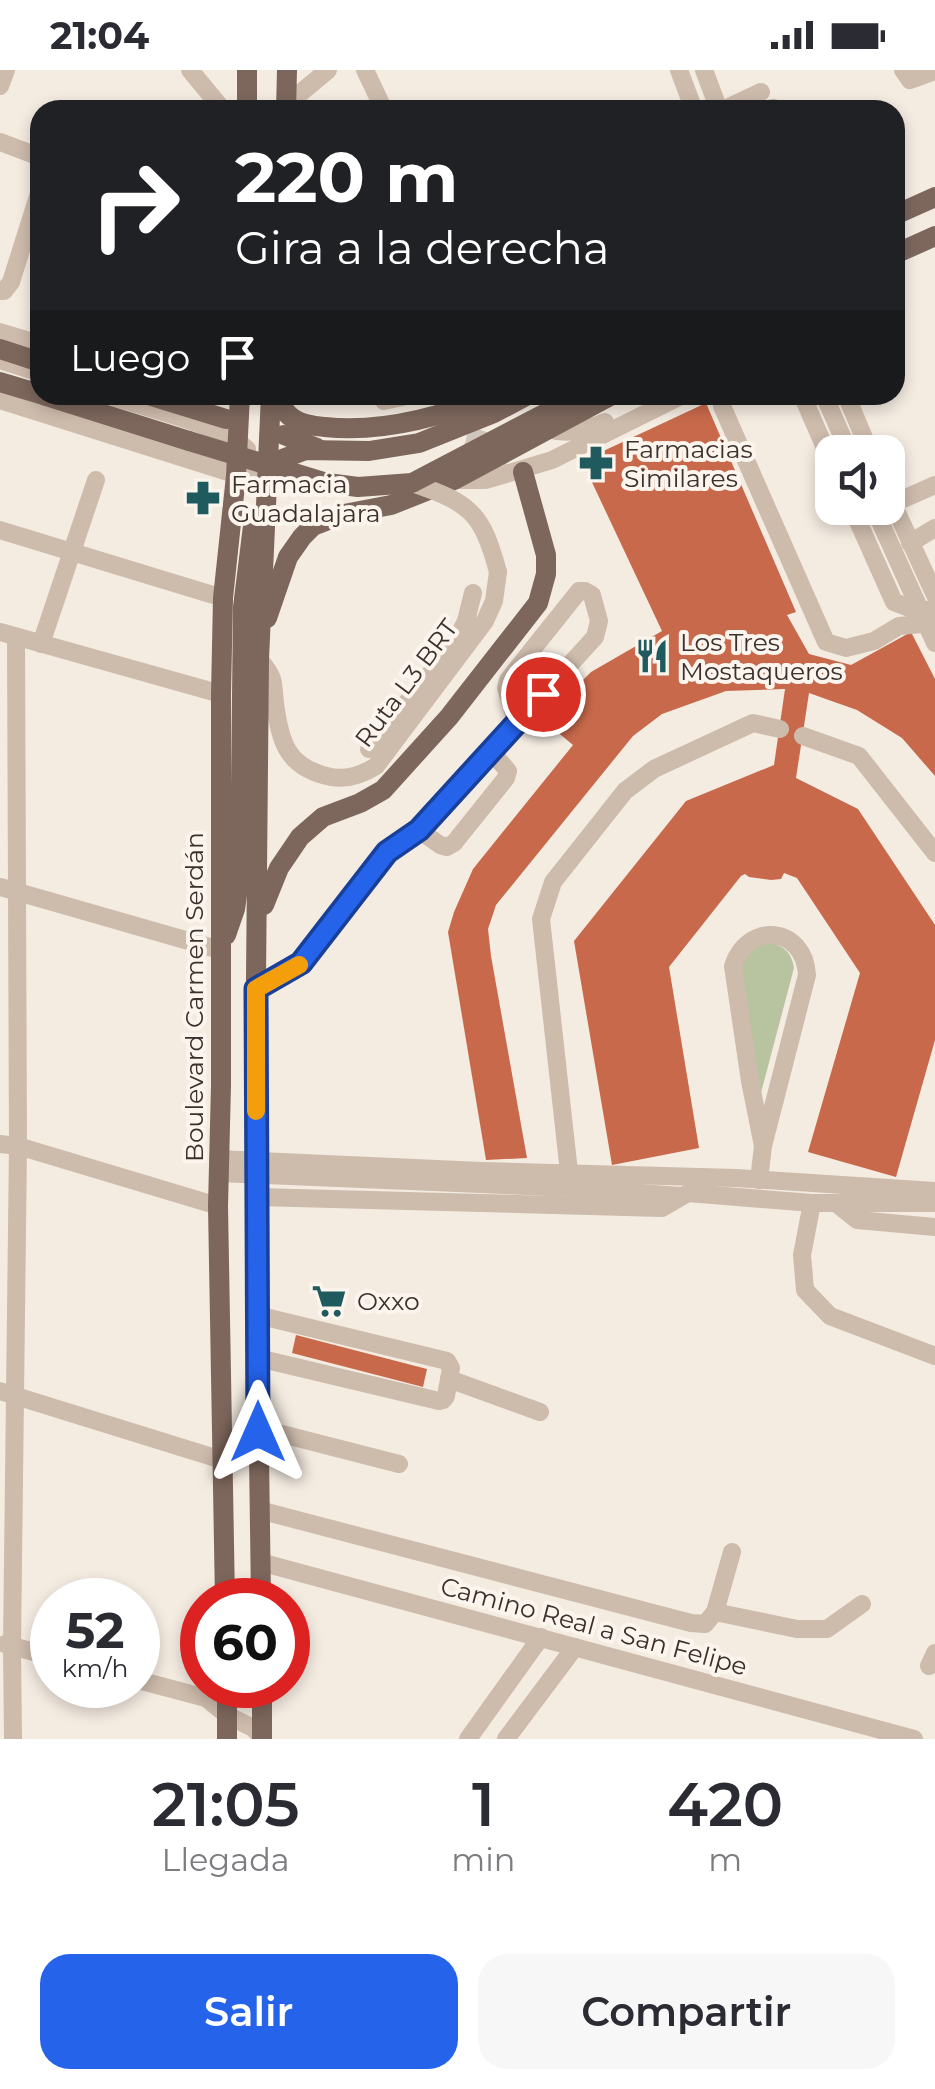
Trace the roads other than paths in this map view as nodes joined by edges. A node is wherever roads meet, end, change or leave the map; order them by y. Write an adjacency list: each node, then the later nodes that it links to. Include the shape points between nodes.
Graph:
1 (6, 70): 11 (street)
2 (190, 70): 12 (street)
3 (248, 70): 13 (main road)
4 (287, 70): 14 (main road)
5 (328, 70): 15 (street)
6 (365, 70): 16 (street)
7 (679, 70): 17 (street)
8 (704, 70): 18 (street)
9 (902, 70): 10 (street, via 910,80)
10 (935, 71)
11 (0, 86)
12 (215, 100)
13 (247, 100)
14 (286, 100)
15 (295, 100)
16 (379, 100)
17 (690, 100)
18 (717, 100)
19 (0, 142): 20 (street)
20 (30, 152)
21 (935, 197): 22 (main road)
22 (905, 210)
23 (935, 236): 25 (main road)
24 (30, 248): 26 (street)
25 (905, 250)
26 (0, 291)
27 (0, 332): 28 (street)
28 (30, 341)
29 (0, 349): 30 (main road)
30 (30, 359)
31 (0, 360): 32 (street)
32 (30, 370)
33 (0, 382): 34 (main road)
34 (30, 392)
35 (0, 400): 63 (street)
36 (73, 405): 66 (main road, bridge, via 327,484)
37 (138, 405): 59 (street)
38 (182, 405): 52 (main road)
39 (240, 405): 59 (main road, Boulevard Carmen Serdán)
40 (273, 405): 61 (main road)
41 (281, 405): 53 (main road, via 293,419 323,427)
42 (475, 405): 53 (main road)
43 (509, 405): 53 (main road)
44 (560, 405): 66 (main road, bridge)
45 (593, 405): 54 (main road)
46 (643, 405): 54 (street, via 584,430)
47 (663, 405): 65 (street, via 552,460 486,480)
48 (722, 405): 80 (street, via 826,642 846,648)
49 (806, 405): 56 (street)
50 (828, 405): 57 (street)
51 (850, 405): 58 (street)
52 (226, 418)
53 (448, 419): 60 (main road, via 399,448)
54 (548, 429): 65 (main road)
55 (284, 434): 60 (main road)
56 (819, 435)
57 (842, 435)
58 (863, 435)
59 (238, 441): 61 (street); 63 (main road, Boulevard Carmen Serdán)
60 (324, 451): 61 (main road, via 298,452)
61 (272, 471): 63 (street); 81 (main road)
62 (523, 472): 96 (main road, via 546,555 538,603 383,790 324,817 300,837 279,868)
63 (236, 476): 79 (main road, Boulevard Carmen Serdán)
64 (96, 480): 76 (street)
65 (454, 480): 81 (main road, via 391,506 314,526 288,557)
66 (412, 483): 85 (street, Ruta L3 BRT, bridge, via 466,506 488,537 498,572 485,622 376,766 339,778 305,768 287,752 272,678)
67 (935, 485): 68 (street)
68 (905, 494)
69 (256, 504): 97 (main road, via 243,607 240,874)
70 (860, 525): 80 (street, via 894,602)
71 (893, 525): 80 (street)
72 (899, 525): 75 (street)
73 (935, 528): 75 (street)
74 (0, 530): 76 (street)
75 (910, 542): 78 (street)
76 (73, 553): 79 (street); 84 (street)
77 (473, 593): 90 (street, via 454,642)
78 (935, 594)
79 (223, 598): 86 (main road, Boulevard Carmen Serdán)
80 (929, 617): 83 (street)
81 (262, 629): 85 (main road)
82 (8, 634): 84 (street); 92 (street)
83 (935, 643)
84 (41, 644): 86 (street)
85 (260, 659): 96 (main road)
86 (221, 694): 97 (main road, Boulevard Carmen Serdán)
87 (517, 723): 87 (street, via 508,680 579,591 586,591 599,621 594,638); 91 (street)
88 (780, 729): 106 (street, via 753,723 654,770 625,790 553,882 541,919)
89 (803, 736): 94 (street, via 859,756)
90 (370, 748)
91 (490, 750): 93 (street); 93 (street, via 505,765 506,778 454,844 440,846)
92 (9, 758): 95 (street)
93 (419, 830): 98 (street, via 387,852 301,963)
94 (935, 854)
95 (9, 890): 97 (street); 101 (street)
96 (259, 922): 98 (main road)
97 (220, 950): 100 (main road, Boulevard Carmen Serdán)
98 (256, 989): 99 (main road)
99 (256, 1085): 100 (main road); 104 (main road)
100 (221, 1086): 103 (main road, Boulevard Carmen Serdán)
101 (9, 1145): 116 (street); 122 (street)
102 (763, 1146): 102 (street, via 807,975 798,948 773,935 748,942 733,966); 107 (street)
103 (218, 1166): 104 (street); 116 (main road, Boulevard Carmen Serdán)
104 (258, 1168): 106 (street); 111 (main road)
105 (736, 1178): 106 (street); 107 (street); 112 (street)
106 (571, 1180): 110 (street)
107 (760, 1180): 109 (street)
108 (935, 1191): 109 (street)
109 (792, 1192): 112 (street); 113 (street)
110 (680, 1196): 111 (street, via 662,1208); 112 (street)
111 (258, 1197): 118 (main road)
112 (735, 1198)
113 (812, 1203): 114 (street); 119 (street, via 802,1256 804,1290 830,1316)
114 (836, 1203): 115 (street); 117 (street, via 857,1220)
115 (935, 1203)
116 (218, 1206): 125 (main road, Boulevard Carmen Serdán)
117 (935, 1227)
118 (257, 1315): 120 (main road); 121 (street, via 447,1361)
119 (935, 1356)
120 (258, 1358): 121 (street, via 439,1401); 124 (main road)
121 (449, 1379): 123 (street)
122 (8, 1394): 125 (street); 135 (street)
123 (540, 1412)
124 (258, 1432): 126 (street); 127 (main road)
125 (222, 1460): 130 (main road, Boulevard Carmen Serdán)
126 (399, 1464)
127 (260, 1510): 129 (main road); 133 (street, via 692,1623 705,1624)
128 (732, 1552): 133 (street)
129 (260, 1562): 131 (main road); 134 (street, Camino Real a San Felipe)
130 (225, 1578)
131 (260, 1578)
132 (862, 1604): 133 (street, via 827,1629)
133 (715, 1612)
134 (541, 1638): 136 (street, Camino Real a San Felipe); 145 (street)
135 (6, 1644): 143 (street)
136 (576, 1646): 141 (street, Camino Real a San Felipe); 146 (street)
137 (160, 1686): 140 (street, via 206,1698)
138 (227, 1708): 140 (main road)
139 (262, 1708): 142 (main road)
140 (227, 1715): 142 (street); 144 (main road)
141 (881, 1735): 147 (street, Camino Real a San Felipe)
142 (262, 1738)
143 (13, 1739)
144 (227, 1739)
145 (468, 1739)
146 (506, 1739)
147 (914, 1739)

